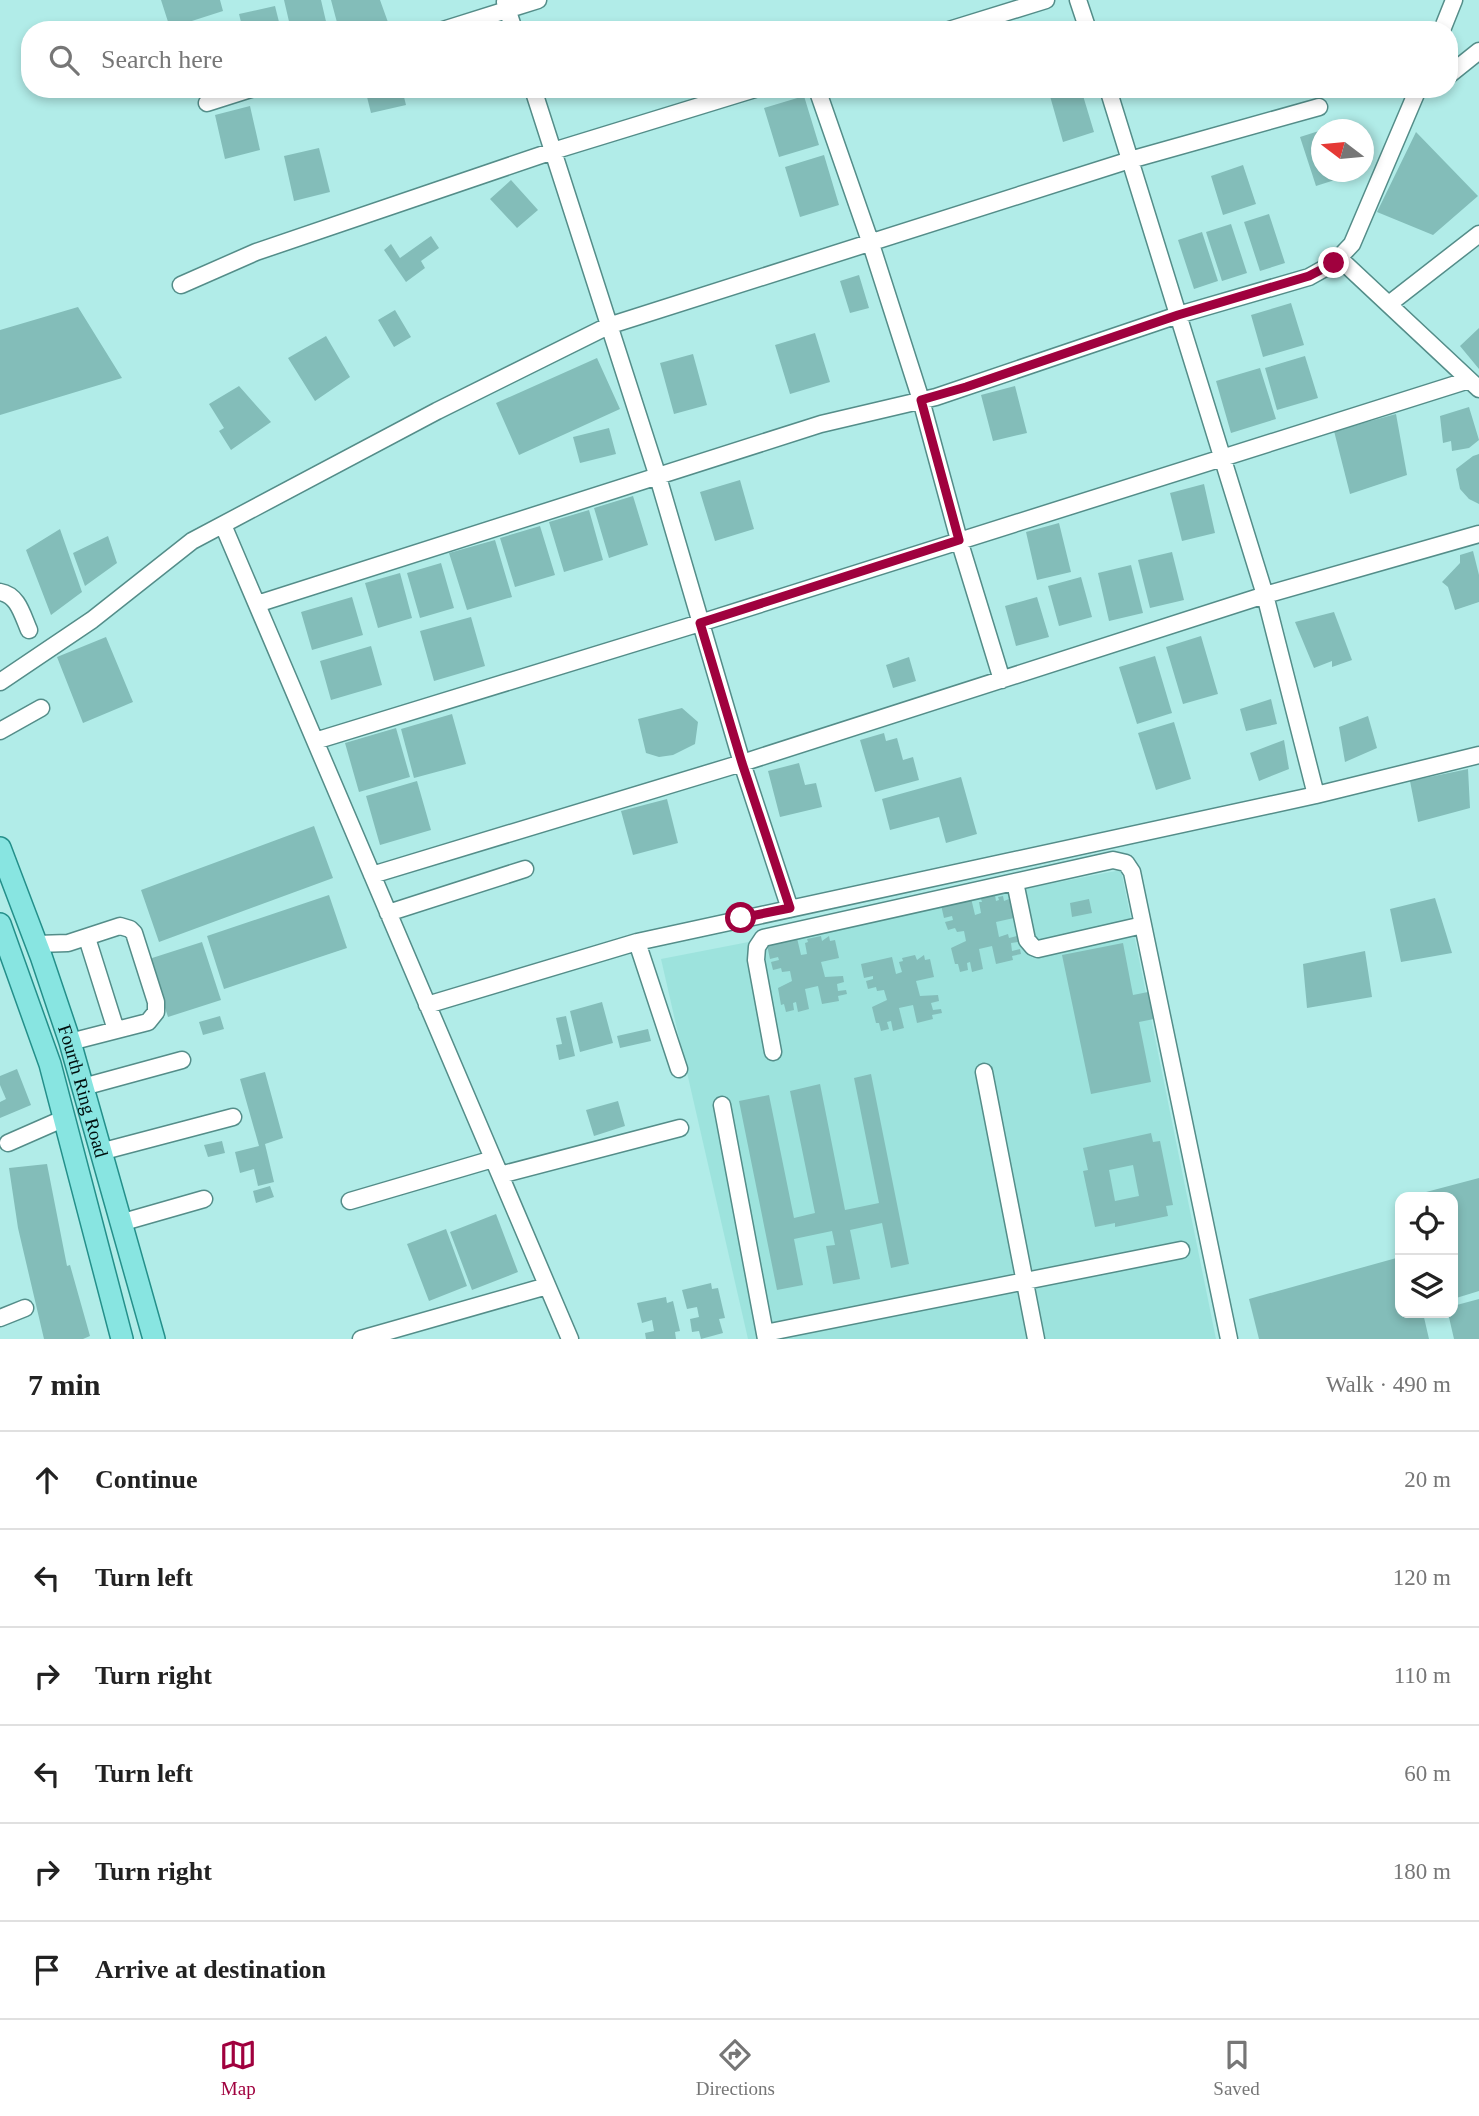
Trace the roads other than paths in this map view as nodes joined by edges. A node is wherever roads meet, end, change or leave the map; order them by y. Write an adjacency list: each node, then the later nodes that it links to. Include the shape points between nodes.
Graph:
1 (538, 0): 5 (street)
2 (1046, 0): 7 (street)
3 (1078, 0): 8 (street)
4 (1454, 0): 9 (street)
5 (506, 5): 6 (street)
6 (466, 21)
7 (978, 21)
8 (1085, 21)
9 (1446, 21)
10 (1479, 51): 11 (street)
11 (1458, 68)
12 (223, 98): 18 (street)
13 (536, 98): 20 (street)
14 (726, 98): 20 (street)
15 (820, 98): 23 (street)
16 (1111, 98): 21 (street)
17 (1414, 98): 24 (street, via 1359,233)
18 (208, 103)
19 (1319, 107): 21 (street)
20 (553, 151): 25 (street, via 256,253); 28 (street)
21 (1130, 160): 23 (street); 27 (street)
22 (1479, 234): 26 (street)
23 (870, 242): 28 (street); 30 (street)
24 (1339, 258): 26 (street); 27 (street, via 1309,276)
25 (181, 285)
26 (1389, 304): 29 (street)
27 (1178, 315): 30 (street); 31 (street)
28 (608, 326): 32 (street); 33 (street)
29 (1474, 384): 31 (street)
30 (921, 400): 32 (street, via 821,424); 35 (street)
31 (1223, 458): 35 (street); 37 (street)
32 (658, 477): 38 (street); 39 (street)
33 (223, 525): 38 (street); 42 (street, via 192,541 92,620)
34 (1479, 534): 37 (street)
35 (959, 540): 39 (street); 41 (street)
36 (0, 592): 40 (street, via 18,603)
37 (1265, 595): 41 (street); 48 (street)
38 (257, 604): 45 (street)
39 (700, 623): 45 (street); 47 (street)
40 (29, 630)
41 (1002, 680): 47 (street)
42 (0, 682)
43 (41, 708): 44 (street)
44 (0, 731)
45 (315, 741): 51 (street)
46 (1479, 755): 48 (street)
47 (742, 763): 51 (street); 53 (street)
48 (1316, 795): 53 (street)
49 (0, 848): 59 (main road, Fourth Ring Road)
50 (525, 869): 54 (street)
51 (372, 875): 54 (street)
52 (1015, 882): 56 (street, via 1122,860 1132,872); 56 (street, via 1027,940 1033,947); 63 (street, via 763,939 756,960)
53 (790, 908): 58 (street)
54 (388, 913): 60 (street)
55 (0, 924): 70 (main road, Fourth Ring Road, via 37,1021)
56 (1143, 925): 90 (street)
57 (88, 938): 59 (street); 61 (street); 61 (street, via 120,926 130,929 156,1002 156,1012 148,1023)
58 (637, 942): 60 (street); 65 (street)
59 (37, 944): 62 (main road, Fourth Ring Road)
60 (427, 1005): 74 (street)
61 (116, 1030): 62 (street)
62 (70, 1042): 67 (main road, Fourth Ring Road)
63 (773, 1052)
64 (182, 1060): 67 (street)
65 (679, 1069)
66 (984, 1072): 80 (street)
67 (83, 1087): 73 (main road, Fourth Ring Road)
68 (722, 1105): 84 (street)
69 (233, 1116): 73 (street)
70 (65, 1118): 72 (street); 85 (main road, Fourth Ring Road)
71 (680, 1128): 75 (street)
72 (8, 1143)
73 (100, 1152): 78 (main road, Fourth Ring Road)
74 (493, 1158): 75 (street); 77 (street)
75 (500, 1175): 81 (street)
76 (204, 1199): 78 (street)
77 (350, 1202)
78 (120, 1223): 86 (main road, Fourth Ring Road)
79 (1181, 1250): 80 (street)
80 (1024, 1281): 84 (street); 89 (street)
81 (547, 1286): 87 (street); 88 (street)
82 (25, 1308): 83 (street)
83 (0, 1318)
84 (766, 1336)
85 (122, 1339)
86 (154, 1339)
87 (360, 1339)
88 (570, 1339)
89 (1035, 1339)
90 (1229, 1339)

